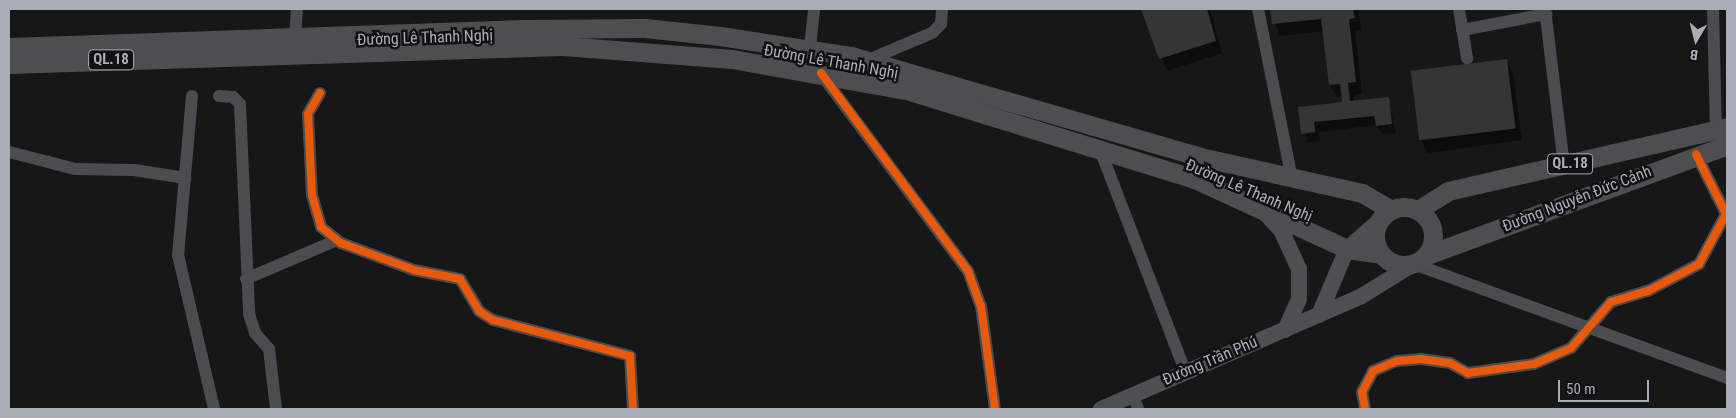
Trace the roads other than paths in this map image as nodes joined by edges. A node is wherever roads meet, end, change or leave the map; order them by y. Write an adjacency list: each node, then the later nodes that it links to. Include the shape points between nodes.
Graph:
1 (297, 9): 9 (street)
2 (814, 9): 11 (street)
3 (942, 9): 14 (street, via 941,24 932,34)
4 (1258, 9): 26 (street)
5 (1459, 9): 8 (street)
6 (1714, 9): 20 (street)
7 (1545, 12): 8 (street); 24 (street)
8 (1462, 30): 13 (street)
9 (294, 37): 10 (highway, Đường Lê Thanh Nghị / QL.18); 11 (highway, Đường Lê Thanh Nghị / QL.18, via 645,28); 12 (highway)
10 (9, 47)
11 (810, 48): 14 (highway, Đường Lê Thanh Nghị / QL.18)
12 (295, 57): 15 (highway, Đường Lê Thanh Nghị / QL.18); 16 (highway, Đường Lê Thanh Nghị / QL.18, via 625,48)
13 (1466, 58)
14 (865, 61): 26 (highway, Đường Lê Thanh Nghị / QL.18, via 1200,157)
15 (9, 64)
16 (821, 74): 22 (highway, Đường Lê Thanh Nghị / QL.18, via 906,90); 44 (street, via 968,271 981,306)
17 (320, 92): 30 (street, via 308,114 312,195 316,218)
18 (192, 96): 25 (street)
19 (219, 96): 34 (street, via 233,97 240,104)
20 (1724, 134): 23 (highway, Đường Nguyễn Đức Cảnh / QL.18); 24 (highway, Đường Nguyễn Đức Cảnh / QL.18)
21 (9, 152): 25 (street, via 75,169 134,170)
22 (1101, 152): 27 (highway, Đường Lê Thanh Nghị / QL.18, via 1195,179); 38 (street)
23 (1696, 154): 33 (highway, Đường Nguyễn Đức Cảnh / QL.18); 36 (street, via 1726,214 1724,223 1699,264 1648,291 1611,302 1602,308)
24 (1564, 165): 28 (highway, Đường Nguyễn Đức Cảnh / QL.18, via 1448,191)
25 (185, 178): 41 (street, via 178,255)
26 (1292, 179): 29 (highway, Đường Lê Thanh Nghị / QL.18, via 1362,193)
27 (1250, 204): 31 (highway, Đường Lê Thanh Nghị / QL.18); 37 (main road, via 1281,230 1299,269 1299,299)
28 (1418, 210): 29 (highway); 33 (highway, via 1434,230)
29 (1385, 215): 31 (main road); 32 (highway, via 1375,238)
30 (337, 240): 34 (street); 43 (street, via 414,270 460,279 479,311 493,320 630,356)
31 (1347, 249): 32 (highway, Đường Lê Thanh Nghị / QL.18); 35 (main road)
32 (1381, 254): 33 (highway, via 1395,264)
33 (1418, 261): 35 (main road, Đường Trần Phú, via 1382,286); 36 (street)
34 (246, 279): 42 (street, via 255,334 269,348)
35 (1319, 315): 37 (main road, Đường Trần Phú)
36 (1592, 328): 39 (street); 46 (street, via 1559,355 1534,364 1468,373 1440,361 1397,361 1373,372 1364,381)
37 (1284, 330): 38 (main road, Đường Trần Phú)
38 (1185, 370): 40 (main road, Đường Trần Phú)
39 (1727, 378)
40 (1135, 402): 45 (main road, Đường Trần Phú)
41 (214, 409)
42 (276, 409)
43 (633, 409)
44 (995, 409)
45 (1101, 409)
46 (1365, 409)

